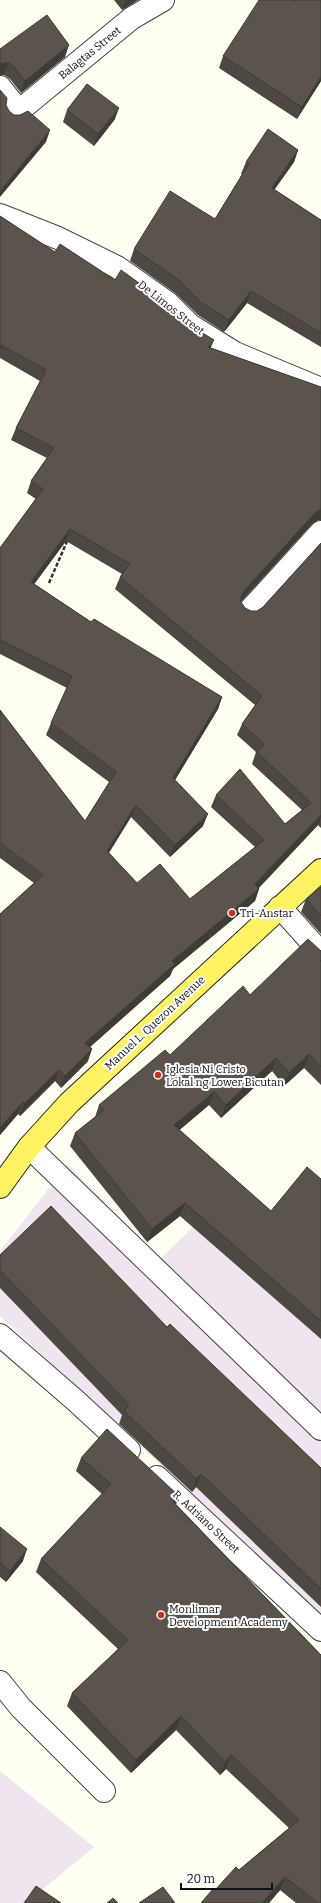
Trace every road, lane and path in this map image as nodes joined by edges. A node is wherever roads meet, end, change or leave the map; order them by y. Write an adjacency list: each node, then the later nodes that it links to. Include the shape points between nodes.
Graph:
1 (163, 0): 2 (street, Balagtas Street, via 132,18 16,113)
2 (0, 87)
3 (0, 215): 4 (street, De Limos Street, via 58,238 117,267 168,303 190,325 235,353)
4 (321, 390)
5 (321, 532): 8 (street)
6 (70, 534): 7 (path)
7 (49, 583)
8 (249, 611)
9 (321, 870): 10 (main road, Manuel L. Quezon Avenue)
10 (280, 907): 11 (street); 12 (main road, Manuel L. Quezon Avenue, via 69,1103)
11 (321, 952)
12 (29, 1147): 13 (main road, Manuel L. Quezon Avenue); 15 (street)
13 (0, 1187)
14 (0, 1335): 16 (street, R. Adriano Street, via 76,1401)
15 (321, 1429)
16 (321, 1630)
17 (0, 1682): 18 (street, via 21,1708)
18 (104, 1791)

